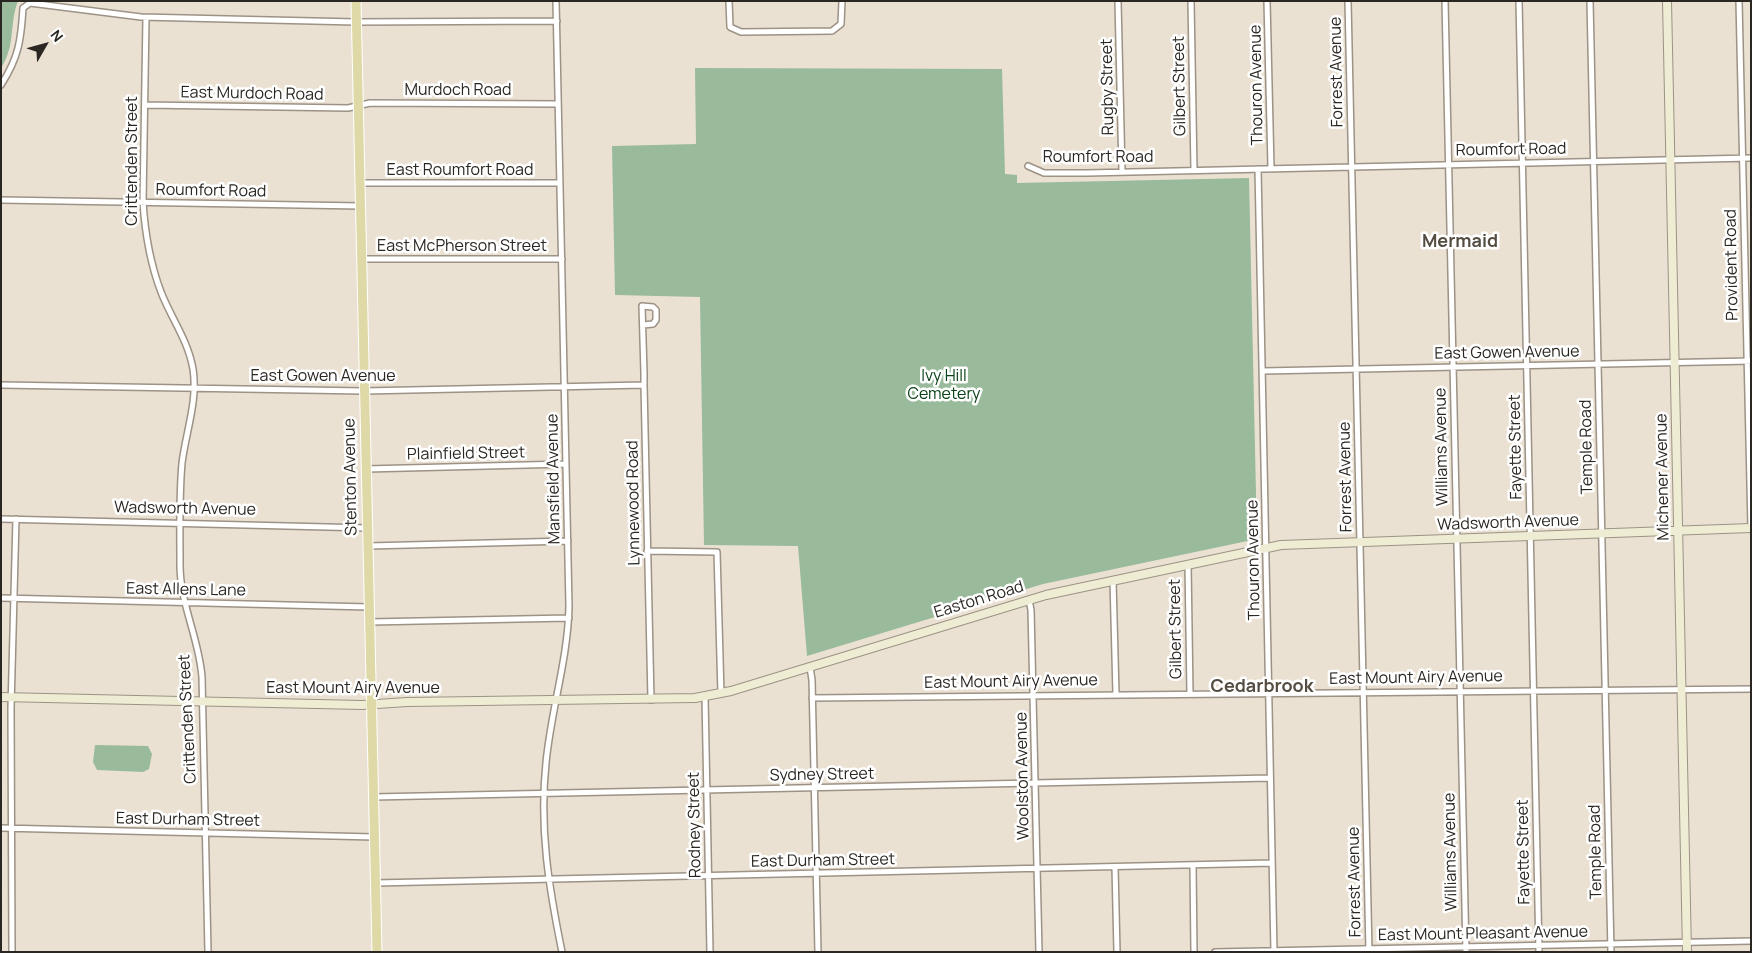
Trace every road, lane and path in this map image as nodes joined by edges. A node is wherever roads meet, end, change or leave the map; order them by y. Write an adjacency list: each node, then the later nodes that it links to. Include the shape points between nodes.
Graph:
1 (356, 1): 16 (main road, Stenton Avenue)
2 (556, 1): 15 (street, Mansfield Avenue)
3 (729, 1): 4 (street, via 730,27 741,32 832,31 841,24)
4 (842, 1)
5 (1118, 1): 32 (street, Rugby Street)
6 (1191, 1): 31 (street, Gilbert Street)
7 (1268, 1): 30 (street, Thouron Avenue)
8 (1348, 1): 28 (street, Forrest Avenue)
9 (1446, 1): 26 (street, Williams Avenue)
10 (1519, 1): 25 (street, Fayette Street)
11 (1590, 1): 24 (street, Temple Road)
12 (1667, 1): 23 (main road, Michener Avenue)
13 (1739, 1): 21 (street, Provident Road)
14 (146, 18): 16 (street); 17 (street, via 26,4 19,50); 19 (street, Crittenden Street)
15 (557, 21): 16 (street); 18 (street, Mansfield Avenue)
16 (356, 22): 20 (main road, Stenton Avenue)
17 (1, 85)
18 (558, 104): 20 (street, Murdoch Road); 34 (street, Mansfield Avenue)
19 (145, 105): 20 (street, East Murdoch Road); 36 (street, Crittenden Street)
20 (358, 106): 33 (main road, Stenton Avenue)
21 (1742, 158): 22 (street, Roumfort Road); 23 (street, Roumfort Road); 41 (street, Provident Road)
22 (1751, 158)
23 (1670, 160): 24 (street, Roumfort Road); 42 (main road, Michener Avenue)
24 (1594, 161): 25 (street, Roumfort Road); 43 (street, Temple Road)
25 (1522, 162): 26 (street, Roumfort Road); 44 (street, Fayette Street)
26 (1449, 164): 28 (street, Roumfort Road); 45 (street, Williams Avenue)
27 (1028, 166): 32 (street, Roumfort Road, via 1044,172)
28 (1352, 166): 30 (street, Roumfort Road); 46 (street, Forrest Avenue)
29 (1258, 168): 30 (street); 31 (street, Roumfort Road); 47 (street, Thouron Avenue)
30 (1271, 168)
31 (1194, 170): 32 (street, Roumfort Road)
32 (1122, 172)
33 (360, 183): 34 (street, East Roumfort Road); 37 (main road, Stenton Avenue)
34 (560, 183): 39 (street, Mansfield Avenue)
35 (1, 200): 36 (street, Roumfort Road)
36 (144, 202): 37 (street, Roumfort Road); 51 (street, Crittenden Street, via 152,264 190,356)
37 (361, 206): 38 (main road, Stenton Avenue)
38 (362, 259): 39 (street, East McPherson Street); 52 (main road, Stenton Avenue)
39 (562, 259): 50 (street, Mansfield Avenue)
40 (643, 325): 40 (street, Lynnewood Road, via 653,324 657,317 653,307 642,306); 49 (street, Lynnewood Road)
41 (1749, 361): 42 (street, East Gowen Avenue); 59 (street, Provident Road)
42 (1674, 362): 43 (street, East Gowen Avenue); 60 (main road, Michener Avenue)
43 (1598, 364): 44 (street, East Gowen Avenue); 61 (street, Temple Road)
44 (1527, 366): 45 (street, East Gowen Avenue); 62 (street, Fayette Street)
45 (1453, 367): 46 (street, East Gowen Avenue); 63 (street, Williams Avenue)
46 (1356, 369): 47 (street, East Gowen Avenue); 65 (street, Forrest Avenue)
47 (1263, 371): 67 (street, Thouron Avenue)
48 (1, 384): 51 (street, East Gowen Avenue)
49 (644, 384): 50 (street, East Gowen Avenue); 68 (street, Lynnewood Road)
50 (564, 386): 52 (street, East Gowen Avenue); 53 (street, Mansfield Avenue)
51 (194, 388): 52 (street, East Gowen Avenue); 57 (street, Crittenden Street, via 182,463)
52 (364, 390): 54 (main road, Stenton Avenue)
53 (566, 464): 54 (street, Plainfield Street); 64 (street, Mansfield Avenue)
54 (366, 469): 58 (main road, Stenton Avenue)
55 (1, 518): 56 (street, Wadsworth Avenue)
56 (16, 519): 57 (street, Wadsworth Avenue); 72 (street)
57 (181, 523): 58 (street, Wadsworth Avenue); 74 (street, Crittenden Street, via 180,573)
58 (368, 528): 66 (main road, Stenton Avenue)
59 (1751, 528): 60 (main road, Wadsworth Avenue)
60 (1678, 531): 61 (main road, Wadsworth Avenue); 79 (main road, Michener Avenue)
61 (1602, 533): 62 (main road, Wadsworth Avenue); 80 (street, Temple Road)
62 (1530, 536): 63 (main road, Wadsworth Avenue); 82 (street, Fayette Street)
63 (1457, 538): 65 (main road, Wadsworth Avenue); 83 (street, Williams Avenue)
64 (568, 541): 66 (street); 76 (street, Mansfield Avenue)
65 (1360, 541): 67 (main road, Wadsworth Avenue); 84 (street, Forrest Avenue)
66 (368, 546): 75 (main road, Stenton Avenue)
67 (1266, 548): 69 (main road, Easton Road); 85 (street, Thouron Avenue)
68 (648, 551): 86 (street, via 717,552); 94 (street, Lynnewood Road)
69 (1188, 564): 70 (main road, Easton Road); 88 (street, Gilbert Street)
70 (1113, 580): 73 (main road, Easton Road); 87 (street)
71 (1, 598): 72 (street, East Allens Lane)
72 (14, 598): 74 (street, East Allens Lane); 91 (street)
73 (1029, 600): 78 (main road, Easton Road); 89 (street, Woolston Avenue)
74 (184, 603): 75 (street, East Allens Lane); 96 (street, Crittenden Street, via 200,661)
75 (369, 607): 77 (main road, Stenton Avenue)
76 (569, 618): 77 (street); 95 (street, Mansfield Avenue)
77 (370, 622): 97 (main road, Stenton Avenue)
78 (810, 667): 86 (main road, Easton Road); 93 (street)
79 (1682, 688): 80 (street, East Mount Airy Avenue); 81 (street, East Mount Airy Avenue); 117 (main road, Michener Avenue)
80 (1605, 689): 82 (street, East Mount Airy Avenue); 118 (street, Temple Road)
81 (1751, 689)
82 (1533, 690): 83 (street, East Mount Airy Avenue); 119 (street, Fayette Street)
83 (1460, 691): 84 (street, East Mount Airy Avenue); 121 (street, Williams Avenue)
84 (1363, 692): 85 (street, East Mount Airy Avenue); 120 (street, Forrest Avenue)
85 (1268, 693): 88 (street, East Mount Airy Avenue); 98 (street, Thouron Avenue)
86 (722, 694): 92 (main road, Easton Road)
87 (1116, 694): 88 (street, East Mount Airy Avenue); 89 (street, East Mount Airy Avenue)
88 (1190, 694)
89 (1033, 695): 93 (street, East Mount Airy Avenue); 99 (street, Woolston Avenue)
90 (1, 697): 91 (main road, East Mount Airy Avenue)
91 (12, 697): 96 (main road, East Mount Airy Avenue); 105 (street)
92 (705, 697): 94 (main road, East Mount Airy Avenue); 101 (street, Rodney Street)
93 (812, 698): 100 (street)
94 (651, 700): 95 (main road, East Mount Airy Avenue)
95 (556, 701): 97 (main road, East Mount Airy Avenue); 102 (street, Mansfield Avenue, via 546,757)
96 (203, 702): 97 (main road, East Mount Airy Avenue); 106 (street, Crittenden Street)
97 (371, 705): 103 (main road, Stenton Avenue)
98 (1270, 778): 99 (street, Sydney Street); 108 (street, Thouron Avenue)
99 (1035, 783): 100 (street, Sydney Street); 111 (street, Woolston Avenue)
100 (814, 788): 101 (street, Sydney Street); 112 (street)
101 (707, 790): 102 (street, Sydney Street); 113 (street, Rodney Street)
102 (544, 793): 103 (street, Sydney Street); 114 (street, Mansfield Avenue, via 542,830)
103 (373, 797): 107 (main road, Stenton Avenue)
104 (1, 828): 105 (street, East Durham Street)
105 (11, 828): 106 (street, East Durham Street); 123 (street)
106 (206, 833): 107 (street, East Durham Street); 124 (street, Crittenden Street)
107 (374, 837): 115 (main road, Stenton Avenue)
108 (1272, 863): 109 (street, East Durham Street); 122 (street, Thouron Avenue)
109 (1192, 865): 110 (street, East Durham Street); 131 (street)
110 (1115, 867): 111 (street, East Durham Street); 130 (street)
111 (1037, 868): 112 (street, East Durham Street); 129 (street, Woolston Avenue)
112 (816, 873): 113 (street, East Durham Street); 128 (street)
113 (709, 876): 114 (street, East Durham Street); 127 (street, Rodney Street)
114 (547, 879): 115 (street, East Durham Street); 126 (street, Mansfield Avenue)
115 (375, 883): 125 (main road, Stenton Avenue)
116 (1751, 940): 117 (street, East Mount Pleasant Avenue)
117 (1687, 942): 118 (street, East Mount Pleasant Avenue); 135 (main road, Michener Avenue)
118 (1610, 943): 119 (street, East Mount Pleasant Avenue); 134 (street, Temple Road)
119 (1539, 945): 121 (street, East Mount Pleasant Avenue); 133 (street, Fayette Street)
120 (1369, 950): 121 (street, East Mount Pleasant Avenue); 122 (street, East Mount Pleasant Avenue)
121 (1466, 950)
122 (1274, 951): 132 (street, East Mount Pleasant Avenue)
123 (12, 952)
124 (208, 952)
125 (377, 952)
126 (562, 952)
127 (710, 952)
128 (818, 952)
129 (1039, 952)
130 (1117, 952)
131 (1194, 952)
132 (1215, 952)
133 (1539, 952)
134 (1611, 952)
135 (1687, 952)

